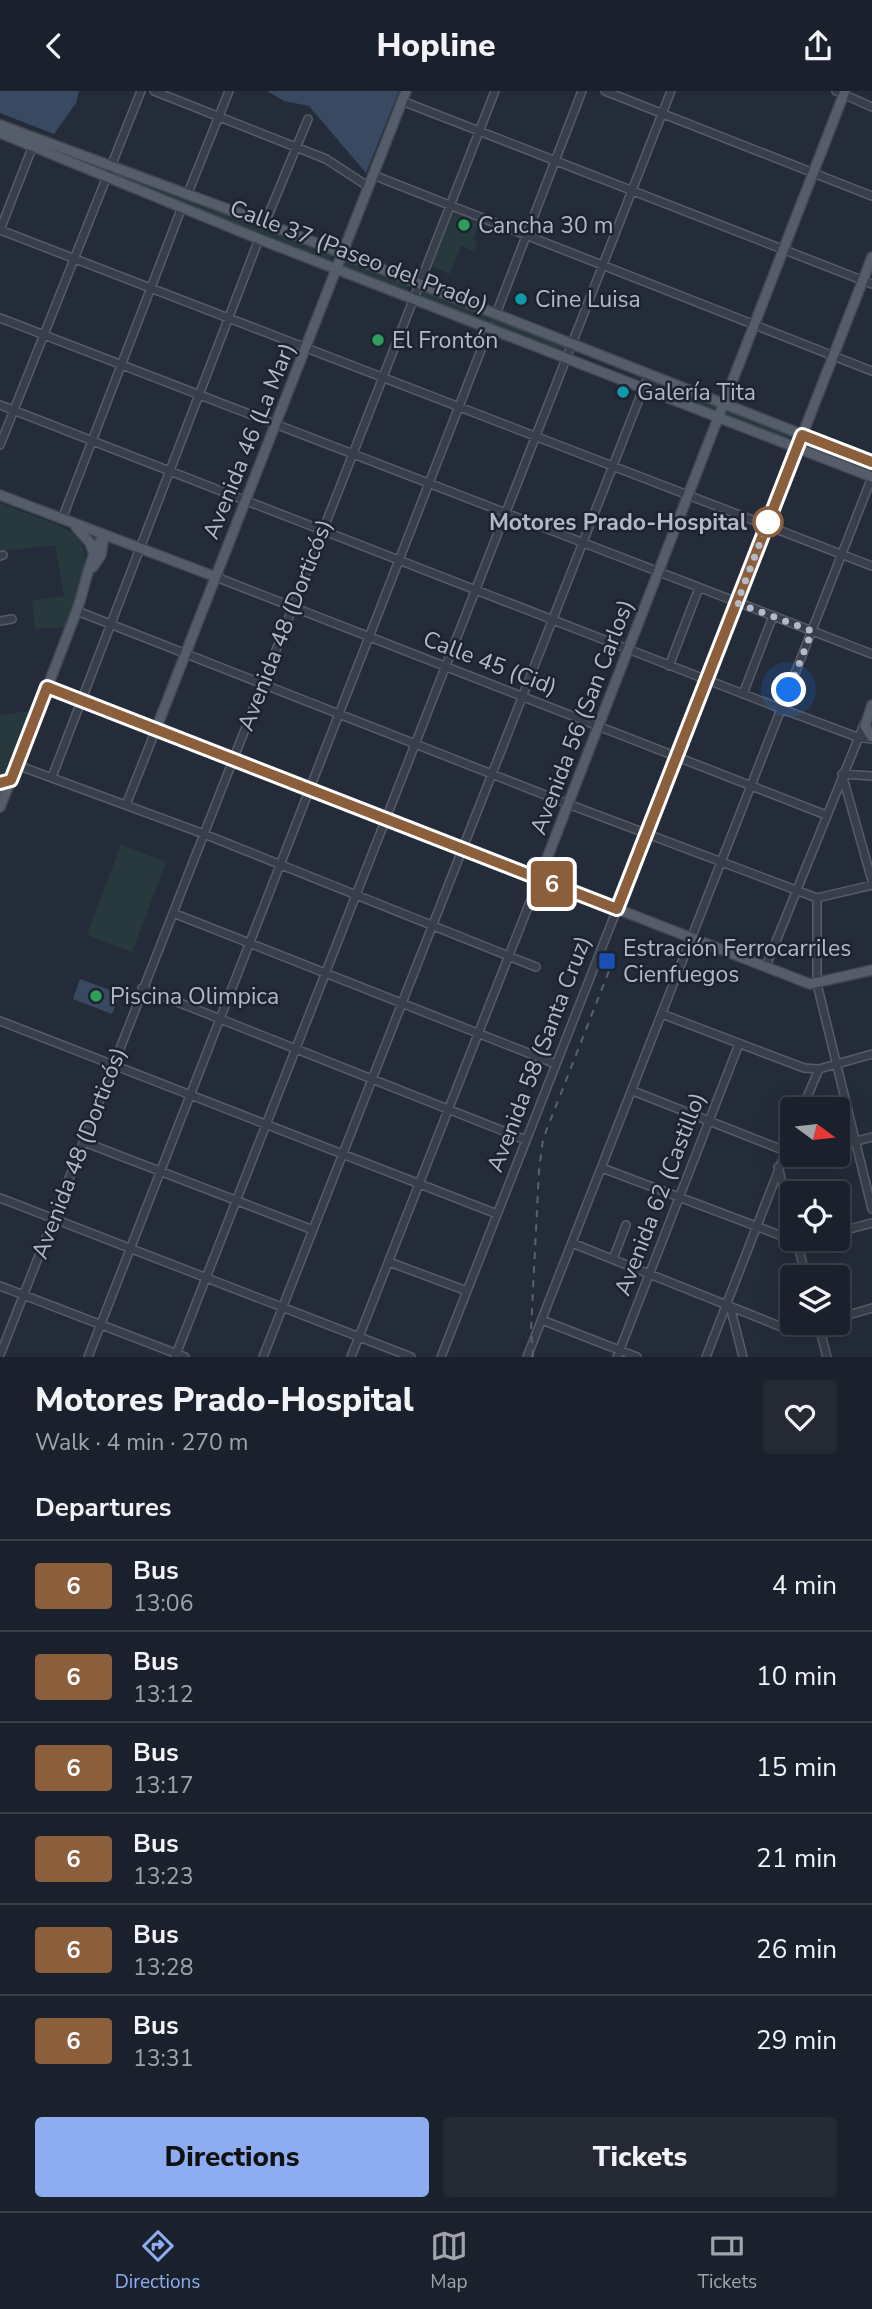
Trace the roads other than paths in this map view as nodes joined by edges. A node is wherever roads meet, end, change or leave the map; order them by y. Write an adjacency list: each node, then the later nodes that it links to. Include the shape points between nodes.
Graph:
1 (141, 91): 21 (street)
2 (154, 91): 13 (street)
3 (229, 91): 13 (street)
4 (406, 91): 10 (main road, Avenida 46 (La Mar))
5 (495, 91): 16 (street, Avenida 48 (Dorticós))
6 (582, 91): 20 (street)
7 (605, 91): 12 (street)
8 (671, 91): 12 (street)
9 (842, 93): 11 (street); 22 (main road, Avenida 56 (San Carlos))
10 (402, 101): 16 (street); 23 (main road, Avenida 46 (La Mar))
11 (872, 107)
12 (662, 114): 22 (street); 26 (street)
13 (218, 117): 19 (street); 27 (street)
14 (308, 119): 19 (street)
15 (0, 125): 18 (main road)
16 (479, 132): 20 (street); 29 (street, Avenida 48 (Dorticós))
17 (0, 133): 18 (main road)
18 (34, 143): 21 (main road, Calle 37 (Paseo del Prado)); 24 (main road, Calle 37 (Paseo del Prado)); 32 (street)
19 (296, 147): 25 (street, via 326,159); 31 (street)
20 (555, 162): 26 (street); 33 (street)
21 (111, 164): 24 (street); 27 (main road, Calle 37 (Paseo del Prado))
22 (814, 174): 28 (street); 35 (main road, Avenida 56 (San Carlos))
23 (373, 175): 25 (main road, Avenida 46 (La Mar)); 29 (street)
24 (106, 177): 30 (main road, Calle 37 (Paseo del Prado)); 38 (street)
25 (369, 187): 36 (main road, Avenida 46 (La Mar))
26 (631, 191): 35 (street); 39 (street)
27 (188, 193): 31 (main road, Calle 37 (Paseo del Prado))
28 (872, 196)
29 (450, 205): 33 (street); 42 (street, Avenida 48 (Dorticós))
30 (182, 207): 34 (main road, Calle 37 (Paseo del Prado)); 43 (street)
31 (265, 223): 36 (main road, Calle 37 (Paseo del Prado))
32 (0, 230): 38 (street)
33 (526, 235): 39 (street); 45 (street)
34 (260, 239): 40 (main road, Calle 37 (Paseo del Prado)); 46 (street)
35 (784, 250): 41 (street); 48 (main road, Avenida 56 (San Carlos))
36 (342, 254): 40 (main road, Avenida 46 (La Mar)); 42 (main road, Calle 37 (Paseo del Prado))
37 (872, 257): 41 (main road, Avenida 58 (Santa Cruz))
38 (74, 259): 43 (street); 50 (street)
39 (602, 264): 48 (street); 51 (street)
40 (337, 268): 44 (main road, Calle 37 (Paseo del Prado)); 52 (main road, Avenida 46 (La Mar))
41 (867, 282): 53 (main road, Avenida 58 (Santa Cruz))
42 (420, 283): 44 (street, Avenida 48 (Dorticós)); 45 (main road, Calle 37 (Paseo del Prado))
43 (151, 288): 46 (street); 55 (street)
44 (414, 299): 49 (main road, Calle 37 (Paseo del Prado)); 58 (street, Avenida 48 (Dorticós))
45 (496, 314): 51 (main road, Calle 37 (Paseo del Prado))
46 (229, 317): 52 (street); 60 (street)
47 (0, 318): 50 (street)
48 (755, 324): 53 (street); 61 (main road, Avenida 56 (San Carlos))
49 (490, 327): 54 (main road, Calle 37 (Paseo del Prado)); 63 (street)
50 (44, 334): 55 (street); 64 (street)
51 (571, 343): 54 (street); 57 (main road, Calle 37 (Paseo del Prado))
52 (307, 346): 58 (street); 66 (main road, Avenida 46 (La Mar))
53 (833, 356): 56 (street); 67 (main road, Avenida 58 (Santa Cruz))
54 (566, 357): 59 (main road, Calle 37 (Paseo del Prado)); 68 (street)
55 (121, 365): 60 (street); 69 (street)
56 (872, 371)
57 (649, 375): 59 (street); 61 (main road, Calle 37 (Paseo del Prado))
58 (383, 376): 63 (street); 72 (street, Avenida 48 (Dorticós))
59 (643, 389): 65 (main road, Calle 37 (Paseo del Prado)); 74 (street)
60 (199, 394): 66 (street); 75 (street)
61 (725, 404): 65 (main road, Avenida 56 (San Carlos)); 67 (main road, Calle 37 (Paseo del Prado))
62 (0, 405): 64 (street)
63 (459, 407): 68 (street); 77 (street)
64 (14, 411): 69 (street); 70 (street)
65 (719, 419): 71 (main road, Calle 37 (Paseo del Prado)); 79 (main road, Avenida 56 (San Carlos))
66 (276, 424): 72 (street); 80 (main road, Avenida 46 (La Mar))
67 (802, 435): 71 (main road, Avenida 58 (Santa Cruz)); 73 (main road, Calle 37 (Paseo del Prado))
68 (535, 436): 74 (street); 81 (street)
69 (92, 441): 75 (street); 82 (street)
70 (0, 445)
71 (797, 449): 76 (main road, Calle 37 (Paseo del Prado)); 84 (main road, Avenida 58 (Santa Cruz))
72 (352, 455): 77 (street); 85 (street, Avenida 48 (Dorticós))
73 (872, 462)
74 (613, 466): 79 (street); 88 (street)
75 (170, 471): 80 (street); 89 (street)
76 (872, 477): 91 (street)
77 (429, 483): 81 (street); 92 (street)
78 (0, 495): 82 (main road)
79 (690, 495): 84 (street); 94 (main road, Avenida 56 (San Carlos))
80 (246, 501): 85 (street); 95 (main road, Avenida 46 (La Mar))
81 (505, 513): 88 (street); 97 (street)
82 (62, 519): 83 (main road, Calle 45 (Cid))
83 (72, 523): 86 (main road, Calle 45 (Cid)); 90 (main road)
84 (767, 525): 91 (street); 98 (main road, Avenida 58 (Santa Cruz))
85 (322, 531): 92 (street); 99 (street, Avenida 48 (Dorticós))
86 (104, 536): 87 (main road, Calle 45 (Cid)); 90 (main road)
87 (126, 544): 89 (main road, Calle 45 (Cid)); 90 (main road)
88 (583, 544): 94 (street); 103 (street)
89 (140, 549): 95 (main road, Calle 45 (Cid)); 105 (street)
90 (97, 554): 100 (main road)
91 (842, 554): 93 (street); 106 (street)
92 (400, 561): 97 (street); 107 (street)
93 (872, 566)
94 (659, 573): 96 (street); 108 (main road, Avenida 56 (San Carlos))
95 (216, 577): 99 (street, Calle 45 (Cid)); 109 (main road, Avenida 46 (La Mar))
96 (699, 588): 98 (street); 112 (street)
97 (475, 590): 103 (street); 111 (street)
98 (737, 603): 101 (street); 114 (main road, Avenida 58 (Santa Cruz))
99 (293, 606): 107 (street, Calle 45 (Cid)); 115 (street, Avenida 48 (Dorticós))
100 (77, 611): 105 (street); 113 (main road)
101 (773, 616): 106 (street); 118 (street)
102 (12, 619): 104 (street)
103 (553, 620): 108 (street); 119 (street)
104 (0, 621)
105 (111, 623): 109 (street); 120 (street)
106 (812, 631): 110 (street); 123 (street)
107 (370, 636): 111 (street, Calle 45 (Cid)); 124 (street)
108 (629, 650): 112 (street); 126 (main road, Avenida 56 (San Carlos))
109 (186, 652): 115 (street); 127 (main road, Avenida 46 (La Mar))
110 (872, 654)
111 (445, 666): 119 (street, Calle 45 (Cid)); 130 (street)
112 (670, 666): 114 (street)
113 (53, 671): 116 (main road); 117 (main road)
114 (706, 680): 118 (street); 131 (main road, Avenida 58 (Santa Cruz))
115 (263, 683): 124 (street); 132 (street, Avenida 48 (Dorticós))
116 (47, 687): 117 (main road); 121 (main road)
117 (65, 693): 120 (main road); 121 (main road)
118 (743, 694): 123 (street)
119 (523, 696): 126 (street, Calle 45 (Cid)); 135 (street)
120 (82, 699): 127 (main road); 137 (street)
121 (41, 702): 133 (main road)
122 (872, 705): 125 (main road)
123 (782, 709): 128 (street); 140 (street)
124 (340, 713): 130 (street); 141 (street)
125 (867, 718): 128 (street); 129 (main road, via 865,726)
126 (599, 726): 131 (street, Calle 45 (Cid)); 143 (main road, Avenida 56 (San Carlos))
127 (156, 729): 132 (main road); 144 (street, Avenida 46 (La Mar))
128 (858, 737): 129 (street); 134 (street)
129 (872, 738)
130 (415, 744): 135 (street); 147 (street)
131 (677, 756): 140 (street, Calle 45 (Cid)); 149 (main road, Avenida 58 (Santa Cruz))
132 (233, 759): 141 (main road); 148 (street, Avenida 48 (Dorticós))
133 (17, 765): 137 (street); 138 (main road)
134 (842, 774): 136 (street); 146 (street); 154 (street)
135 (492, 775): 143 (street); 150 (street)
136 (872, 776)
137 (52, 778): 144 (street)
138 (11, 780): 139 (main road); 142 (main road)
139 (0, 783)
140 (752, 786): 146 (street, Calle 45 (Cid)); 151 (street)
141 (311, 789): 147 (main road); 152 (street)
142 (3, 793): 145 (main road)
143 (568, 804): 149 (street); 153 (main road, Avenida 56 (San Carlos))
144 (126, 805): 148 (street)
145 (0, 807)
146 (826, 815): 155 (street)
147 (385, 820): 150 (main road); 156 (street)
148 (204, 834): 152 (street); 159 (street, Avenida 48 (Dorticós))
149 (646, 834): 151 (street); 158 (main road, Avenida 58 (Santa Cruz))
150 (462, 851): 153 (main road); 160 (street)
151 (722, 863): 155 (street); 161 (street)
152 (281, 865): 156 (street); 162 (street)
153 (539, 879): 158 (main road); 163 (street, Avenida 56 (San Carlos))
154 (872, 883): 157 (street)
155 (796, 890): 157 (street); 164 (street)
156 (356, 894): 160 (street); 167 (street)
157 (817, 898): 168 (street)
158 (617, 909): 161 (main road); 179 (street, Avenida 58 (Santa Cruz))
159 (173, 913): 162 (street); 169 (street, Avenida 48 (Dorticós))
160 (433, 927): 163 (street); 170 (street)
161 (692, 938): 164 (main road); 171 (street)
162 (250, 944): 167 (street); 172 (street)
163 (509, 957): 165 (street); 174 (street, Avenida 56 (San Carlos))
164 (766, 966): 168 (main road)
165 (536, 967)
166 (872, 970): 168 (main road)
167 (325, 974): 170 (street); 176 (street)
168 (817, 984): 178 (street)
169 (142, 988): 172 (street); 180 (street, Avenida 48 (Dorticós))
170 (402, 1005): 174 (street); 182 (street)
171 (662, 1014): 175 (street); 183 (street)
172 (221, 1019): 176 (street); 184 (street)
173 (0, 1021): 180 (street)
174 (478, 1033): 179 (street); 186 (street, Avenida 56 (San Carlos))
175 (738, 1044): 181 (street); 187 (street, Avenida 62 (Castillo))
176 (296, 1049): 182 (street); 188 (street)
177 (872, 1054): 178 (street)
178 (837, 1063): 181 (street); 192 (street)
179 (556, 1064): 190 (street, Avenida 58 (Santa Cruz))
180 (112, 1066): 184 (street); 191 (street, Avenida 48 (Dorticós))
181 (819, 1069): 185 (street)
182 (373, 1079): 186 (street); 195 (street)
183 (633, 1091): 187 (street); 197 (street)
184 (190, 1097): 188 (street); 198 (street)
185 (807, 1097)
186 (449, 1109): 190 (street); 199 (street, Avenida 56 (San Carlos))
187 (709, 1121): 194 (street); 200 (street, Avenida 62 (Castillo))
188 (266, 1125): 195 (street); 202 (street)
189 (872, 1137): 192 (street)
190 (526, 1140): 204 (street, Avenida 58 (Santa Cruz))
191 (84, 1142): 198 (street); 205 (street, Avenida 48 (Dorticós))
192 (855, 1142): 193 (street); 203 (street)
193 (850, 1143)
194 (780, 1149)
195 (343, 1155): 199 (street); 210 (street)
196 (780, 1164): 208 (street)
197 (602, 1168): 200 (street); 212 (street)
198 (161, 1173): 202 (street); 213 (street)
199 (419, 1184): 204 (street); 215 (street, Avenida 56 (San Carlos))
200 (679, 1197): 208 (street); 216 (street, Avenida 62 (Castillo))
201 (0, 1198): 205 (street)
202 (236, 1201): 210 (street); 217 (street)
203 (872, 1209)
204 (497, 1214): 219 (street, Avenida 58 (Santa Cruz))
205 (54, 1219): 213 (street); 220 (street, Avenida 48 (Dorticós))
206 (872, 1223): 209 (street)
207 (626, 1225): 214 (street)
208 (757, 1227): 211 (street); 221 (street)
209 (850, 1229)
210 (313, 1230): 222 (street)
211 (780, 1235)
212 (572, 1243): 214 (street); 225 (street)
213 (131, 1248): 217 (street); 226 (street)
214 (613, 1259): 216 (street)
215 (388, 1262): 219 (street); 229 (street, Avenida 56 (San Carlos))
216 (649, 1274): 221 (street); 230 (street, Avenida 62 (Castillo))
217 (206, 1278): 222 (street); 232 (street)
218 (0, 1286): 220 (street)
219 (467, 1291): 238 (street, Avenida 58 (Santa Cruz))
220 (24, 1295): 226 (street); 231 (street, Avenida 48 (Dorticós))
221 (728, 1305): 227 (street); 241 (street); 242 (street)
222 (283, 1308): 229 (street); 235 (street)
223 (872, 1308): 224 (street)
224 (850, 1314)
225 (542, 1320): 230 (street); 239 (street)
226 (101, 1326): 232 (street); 233 (street)
227 (780, 1326)
228 (821, 1335): 243 (street)
229 (359, 1337): 236 (street, Avenida 56 (San Carlos)); 237 (street)
230 (618, 1354): 240 (street)
231 (0, 1355)
232 (176, 1355): 234 (street)
233 (89, 1357)
234 (185, 1357)
235 (263, 1357)
236 (352, 1357)
237 (411, 1357)
238 (441, 1357)
239 (527, 1357)
240 (638, 1357)
241 (706, 1357)
242 (743, 1357)
243 (827, 1357)

